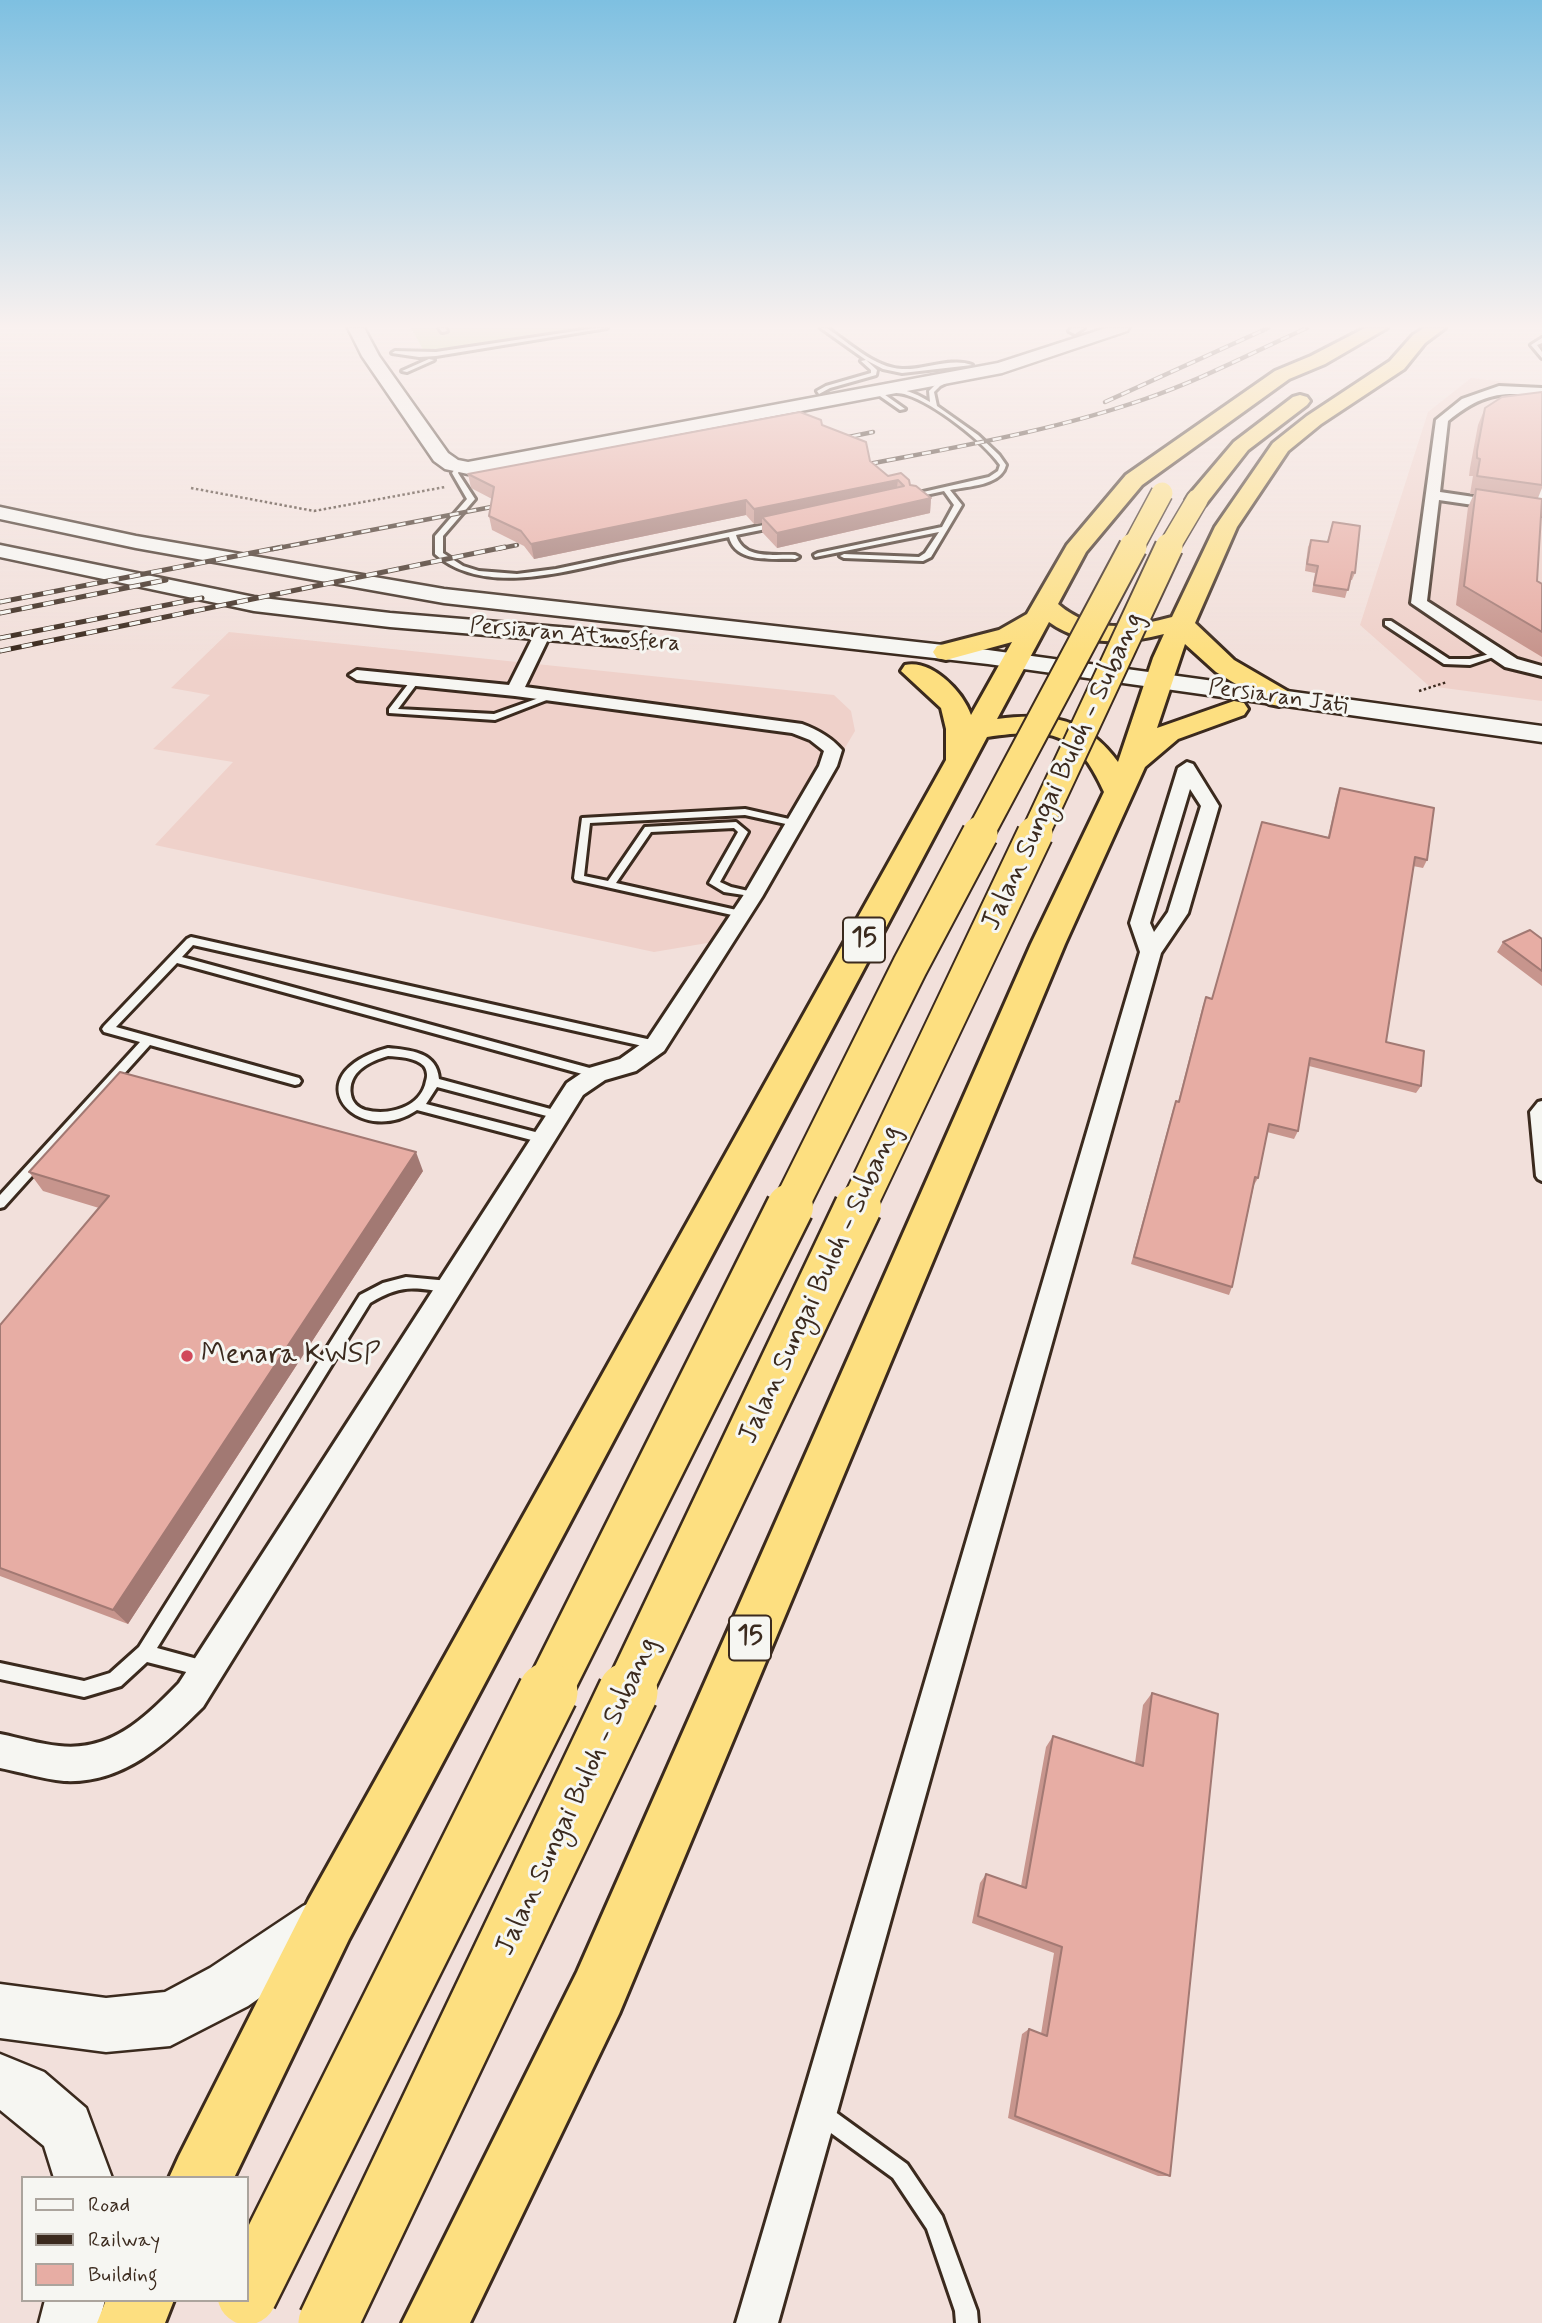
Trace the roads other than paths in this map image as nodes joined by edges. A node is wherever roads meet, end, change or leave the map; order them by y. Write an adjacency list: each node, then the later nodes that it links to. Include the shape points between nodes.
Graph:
1 (427, 436): 10 (main road, via 441,457)
2 (584, 436): 10 (main road, via 489,454)
3 (648, 436): 10 (main road, via 490,466)
4 (974, 436): 12 (lane, via 996,454 1003,465 1001,472 991,479)
5 (1195, 436): 26 (highway, Jalan Sungai Buloh - Subang / 15, via 1134,480 1075,550)
6 (1224, 436): 74 (highway, Jalan Sungai Buloh - Subang, bridge, via 1162,493 910,966)
7 (1251, 436): 81 (highway, Jalan Sungai Buloh - Subang, bridge, via 1197,500 1168,549)
8 (1293, 436): 27 (highway, Jalan Sungai Buloh - Subang / 15, via 1280,447 1226,527)
9 (1441, 436): 13 (street)
10 (463, 464): 19 (lane, via 471,499 439,536 439,554 449,563 480,573 547,573)
11 (1542, 485): 16 (lane)
12 (946, 489): 14 (lane); 18 (lane, via 958,505)
13 (1434, 495): 16 (street); 30 (street, via 1419,603)
14 (912, 496)
15 (0, 513): 31 (main road, Persiaran Atmosfera, via 136,542 444,596)
16 (1540, 515)
17 (783, 523): 19 (lane)
18 (945, 529): 22 (lane); 22 (lane, via 928,555 920,559)
19 (732, 534): 23 (lane, via 735,545 750,555)
20 (0, 551): 24 (main road, Persiaran Atmosfera)
21 (818, 555): 22 (lane)
22 (830, 555)
23 (795, 557)
24 (27, 558): 25 (main road); 29 (main road, Persiaran Atmosfera, via 254,604)
25 (0, 565)
26 (1040, 611): 27 (highway, via 1073,628 1103,635 1143,634); 31 (highway, via 1008,635); 34 (highway, Jalan Sungai Buloh - Subang / 15)
27 (1181, 622): 37 (highway, Jalan Sungai Buloh - Subang / 15); 40 (highway, via 1209,655)
28 (1388, 623): 30 (lane, via 1447,662)
29 (543, 634): 32 (main road, Persiaran Atmosfera, via 664,642); 38 (street)
30 (1498, 654): 33 (street)
31 (949, 664): 32 (main road, Persiaran Atmosfera); 34 (main road, Persiaran Atmosfera)
32 (914, 671): 45 (highway, via 940,688 956,707)
33 (1542, 671)
34 (999, 674): 37 (main road, Persiaran Atmosfera); 42 (highway, Jalan Sungai Buloh - Subang / 15)
35 (357, 675): 36 (street)
36 (415, 681): 38 (street); 39 (lane, via 392,710 495,717)
37 (1156, 690): 40 (main road, Persiaran Jati); 41 (main road, Persiaran Jati); 46 (highway, Jalan Sungai Buloh - Subang / 15)
38 (515, 691): 39 (street)
39 (553, 696): 47 (street, via 796,728 816,736 833,750)
40 (1279, 698): 43 (main road, Persiaran Jati)
41 (1234, 709): 44 (main road, Persiaran Jati); 46 (highway, Jalan Sungai Buloh - Subang / 15, via 1168,733)
42 (978, 730): 45 (highway, Jalan Sungai Buloh - Subang / 15); 46 (highway, via 1047,724 1094,746 1109,767)
43 (1542, 734)
44 (1542, 756)
45 (960, 764): 68 (highway, Jalan Sungai Buloh - Subang / 15)
46 (1125, 777): 82 (highway, Jalan Sungai Buloh - Subang / 15, via 1048,944 598,1993)
47 (795, 823): 48 (lane, via 746,812 585,820 579,878); 49 (street)
48 (610, 885): 49 (lane); 49 (lane, via 648,829 736,825 743,832 715,883)
49 (747, 905): 53 (street)
50 (1151, 952): 50 (street, via 1178,913 1210,806 1187,768 1140,923); 71 (street)
51 (175, 959): 52 (lane, via 107,1029); 53 (lane, via 191,941); 54 (lane)
52 (148, 1040): 55 (lane); 62 (lane)
53 (656, 1045): 54 (street, via 628,1065)
54 (597, 1074): 59 (street, via 575,1089)
55 (295, 1081)
56 (435, 1082): 58 (lane); 58 (lane, via 427,1061 403,1052 373,1056 349,1073 344,1085 349,1106 365,1115 388,1117); 59 (lane)
57 (1542, 1105): 61 (lane, via 1536,1112)
58 (418, 1106): 60 (lane)
59 (558, 1115): 60 (street)
60 (543, 1138): 63 (street)
61 (1542, 1176)
62 (0, 1203)
63 (449, 1287): 64 (lane, via 402,1280 365,1299); 65 (street)
64 (145, 1653): 65 (lane); 66 (lane, via 115,1680 85,1689)
65 (208, 1669): 67 (street, via 191,1695 148,1738 108,1759 68,1764)
66 (0, 1671)
67 (0, 1751)
68 (329, 1919): 69 (main road, via 229,1987 170,2019 106,2025); 73 (highway, Jalan Sungai Buloh - Subang / 15)
69 (0, 2011)
70 (0, 2082): 72 (main road, via 24,2092 66,2128)
71 (817, 2111): 83 (street); 84 (lane, via 900,2171 935,2223)
72 (82, 2176)
73 (202, 2176)
74 (248, 2293)
75 (74, 2302): 78 (main road)
76 (140, 2302): 79 (highway)
77 (243, 2302): 80 (highway)
78 (69, 2323)
79 (130, 2323)
80 (233, 2323)
81 (328, 2323)
82 (435, 2323)
83 (757, 2323)
84 (967, 2323)

